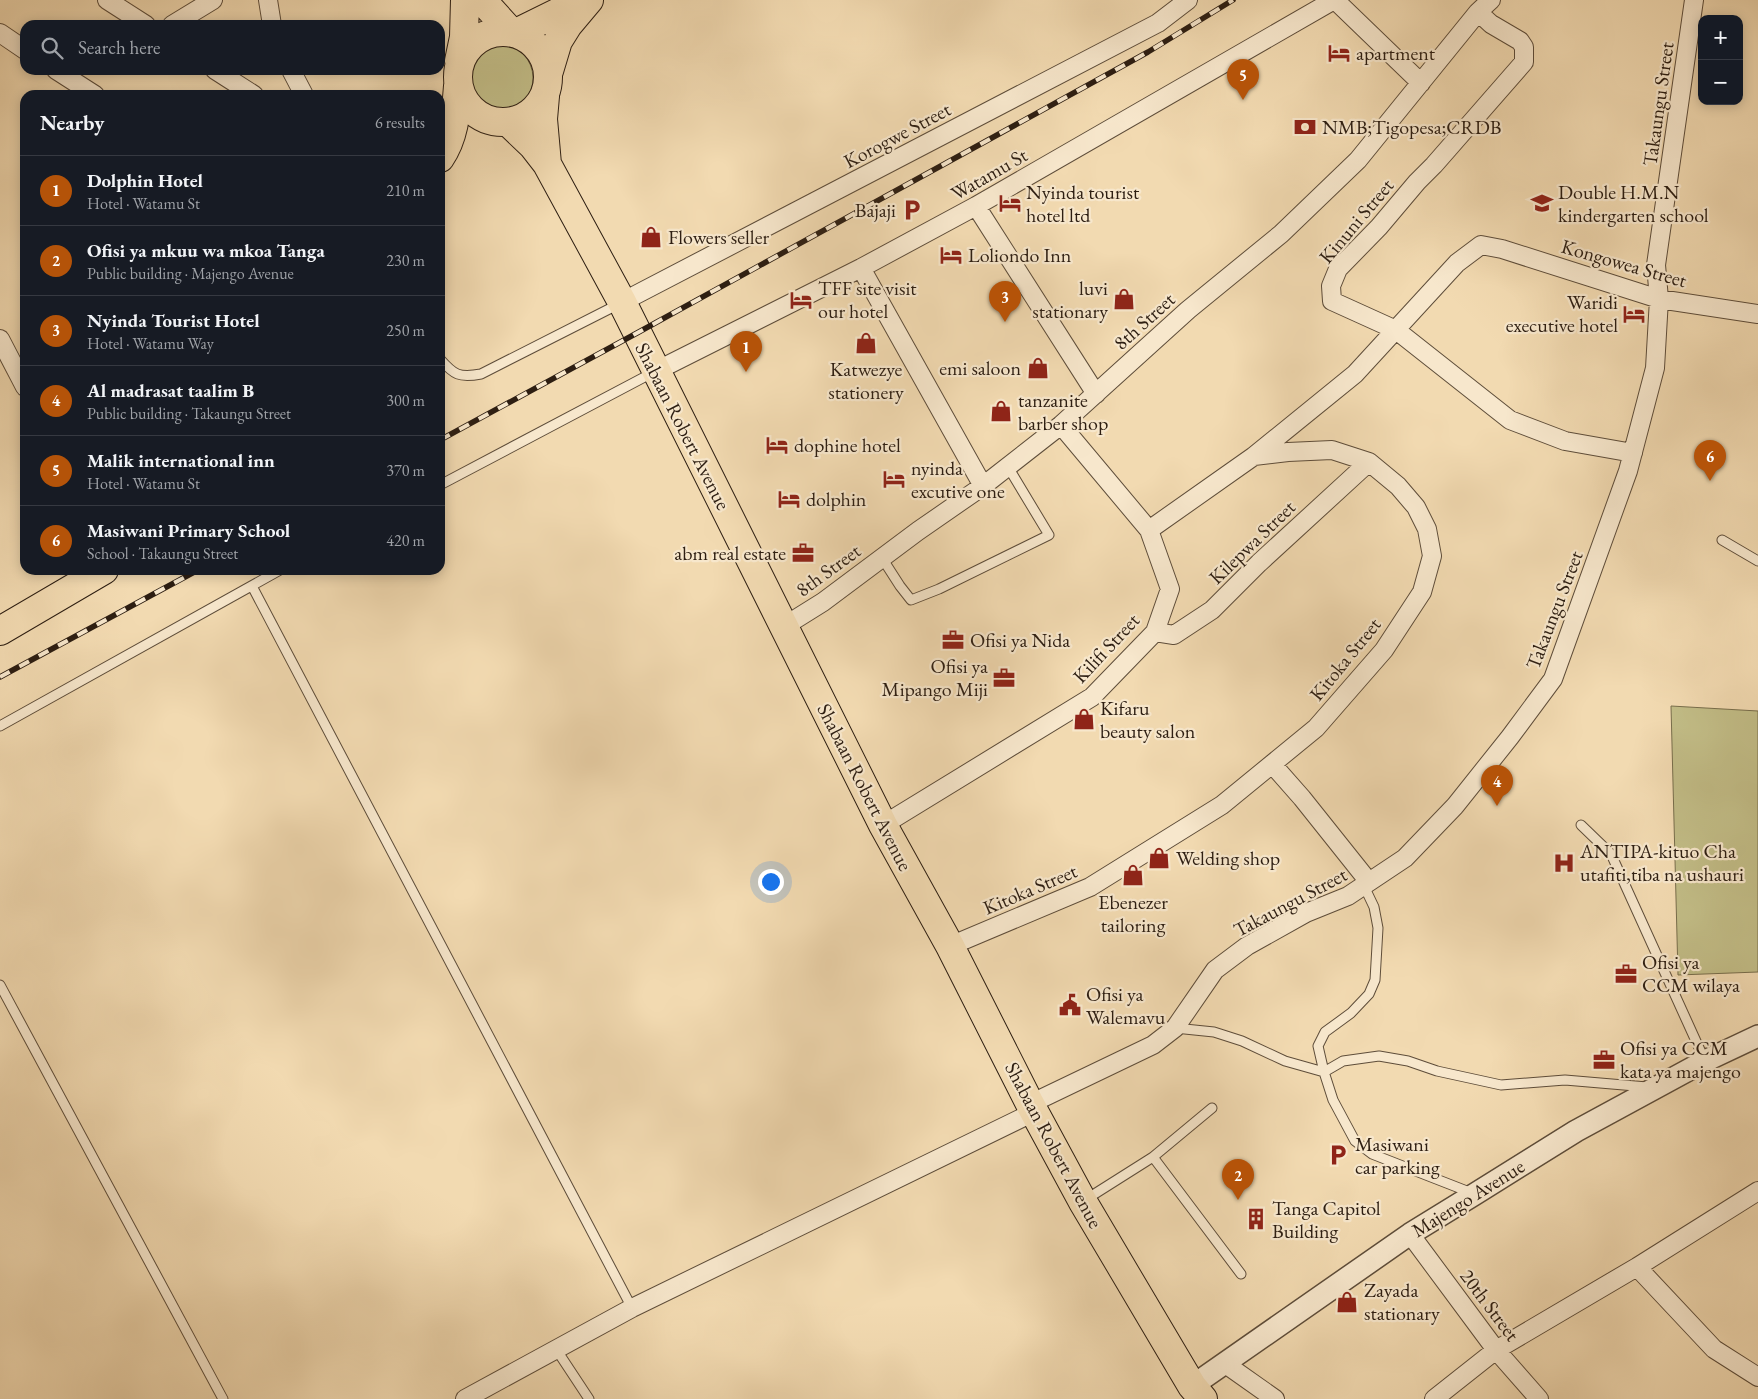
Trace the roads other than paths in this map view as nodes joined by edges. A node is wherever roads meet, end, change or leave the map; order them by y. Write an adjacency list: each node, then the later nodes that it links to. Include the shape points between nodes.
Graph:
1 (107, 0): 13 (street)
2 (213, 0): 14 (street)
3 (268, 0): 15 (street)
4 (464, 0): 19 (main road, via 464,37)
5 (482, 0): 16 (main road)
6 (583, 0): 16 (main road)
7 (589, 0): 24 (main road, via 558,42)
8 (1188, 0): 35 (street, Korogwe Street, via 1158,23)
9 (1335, 0): 23 (street, Watamu St); 32 (street, Watamu St)
10 (1491, 0): 12 (street, 8th Street)
11 (1694, 0): 34 (street, Takaungu Street, via 1656,264)
12 (1478, 12): 23 (street, 8th Street); 37 (street, Kinuni Street, via 1490,24 1520,42 1524,47 1524,62 1338,269 1331,286 1332,301)
13 (138, 20)
14 (180, 20)
15 (271, 20)
16 (513, 32): 19 (main road, via 494,32 479,38 467,48); 24 (main road, via 532,41 543,54)
17 (0, 33): 18 (street)
18 (20, 47)
19 (458, 74): 28 (main road, via 465,104 480,116); 29 (main road, via 456,116)
20 (64, 75): 25 (street)
21 (223, 75): 26 (street)
22 (294, 75): 27 (street)
23 (1421, 83): 42 (street, 8th Street, via 1358,160 1281,234 1188,310)
24 (547, 84): 28 (main road, via 528,116 514,122); 31 (main road, via 543,119)
25 (87, 90)
26 (246, 90)
27 (301, 90)
28 (503, 122): 30 (main road, via 466,134); 31 (main road, via 533,146)
29 (445, 149)
30 (445, 152)
31 (547, 164): 35 (main road, Shabaan Robert Avenue)
32 (976, 206): 33 (street, Watamu St); 42 (street)
33 (860, 268): 40 (street, Watamu St); 49 (street)
34 (1658, 299): 36 (street, Kongowea Street); 37 (street, Kongowea Street, via 1481,245 1457,264); 44 (street, Takaungu Street, via 1655,368)
35 (622, 302): 39 (lane, via 480,374 468,376 452,372); 40 (main road, Shabaan Robert Avenue)
36 (1758, 314)
37 (1396, 330): 44 (street, Kinuni Street, via 1510,420 1565,441); 45 (street, via 1356,374)
38 (0, 339): 41 (street)
39 (445, 364)
40 (656, 370): 48 (lane); 57 (main road, Shabaan Robert Avenue)
41 (20, 377)
42 (1096, 394): 43 (street, 8th Street)
43 (1061, 425): 47 (street, 8th Street); 50 (street, Kilifi Street)
44 (1633, 453): 64 (street, Takaungu Street, via 1553,679 1455,806 1405,858)
45 (1254, 456): 46 (street, Kitoka Street, via 1332,450); 50 (street, Kitoka Street)
46 (1369, 462): 59 (street, Kilepwa Street, via 1212,610 1174,635); 61 (street, Kitoka Street, via 1398,486 1428,528 1432,556 1422,592 1384,650 1316,728)
47 (1008, 467): 49 (street, 8th Street); 52 (lane, via 1049,534 911,600)
48 (445, 482)
49 (983, 486): 52 (street, 8th Street)
50 (1149, 530): 59 (street, Kilifi Street, via 1170,589)
51 (1722, 540): 53 (lane)
52 (882, 558): 57 (street, 8th Street)
53 (1758, 561)
54 (95, 575): 58 (main road)
55 (271, 575): 56 (lane)
56 (252, 586): 60 (lane); 81 (lane)
57 (783, 627): 62 (main road, Shabaan Robert Avenue)
58 (0, 630)
59 (1155, 632): 62 (street, Kilifi Street, via 1092,697)
60 (0, 726)
61 (1272, 764): 64 (street, via 1302,798); 65 (street, Kitoka Street, via 1222,805 1090,887)
62 (883, 825): 65 (main road, Shabaan Robert Avenue)
63 (1580, 825): 69 (lane, via 1611,854)
64 (1366, 884): 67 (street, Takaungu Street, via 1247,946 1215,970); 70 (lane, via 1378,928 1375,980 1369,994 1351,1013 1325,1032 1318,1046)
65 (950, 946): 72 (main road, Shabaan Robert Avenue)
66 (0, 985): 87 (lane)
67 (1175, 1028): 70 (lane, via 1214,1032 1284,1061); 72 (street, Takaungu Street, via 1153,1045)
68 (1758, 1036): 69 (street, Majengo Avenue)
69 (1705, 1062): 71 (street, Majengo Avenue)
70 (1324, 1072): 71 (lane, via 1344,1062 1379,1056 1501,1085 1565,1080); 76 (lane, via 1333,1100 1355,1141 1372,1154)
71 (1657, 1088): 76 (street, Majengo Avenue, via 1576,1131)
72 (1032, 1108): 77 (main road, Shabaan Robert Avenue); 81 (street, Takaungu Street)
73 (1212, 1108): 74 (lane)
74 (1153, 1157): 77 (lane); 80 (lane)
75 (1758, 1191): 79 (street)
76 (1475, 1194): 78 (street, Majengo Avenue)
77 (1083, 1202): 86 (main road, Shabaan Robert Avenue)
78 (1410, 1234): 83 (street, 20th Street); 84 (street, Majengo Avenue)
79 (1637, 1267): 83 (street); 85 (street, via 1714,1349)
80 (1241, 1274)
81 (632, 1308): 82 (street, Takaungu Street)
82 (556, 1349): 88 (street, Takaungu Street); 89 (lane)
83 (1496, 1350): 91 (street); 92 (street, 20th Street)
84 (1224, 1363): 86 (street, Majengo Avenue); 90 (street)
85 (1758, 1378)
86 (1198, 1392)
87 (223, 1399)
88 (465, 1399)
89 (589, 1399)
90 (1274, 1399)
91 (1434, 1399)
92 (1539, 1399)

